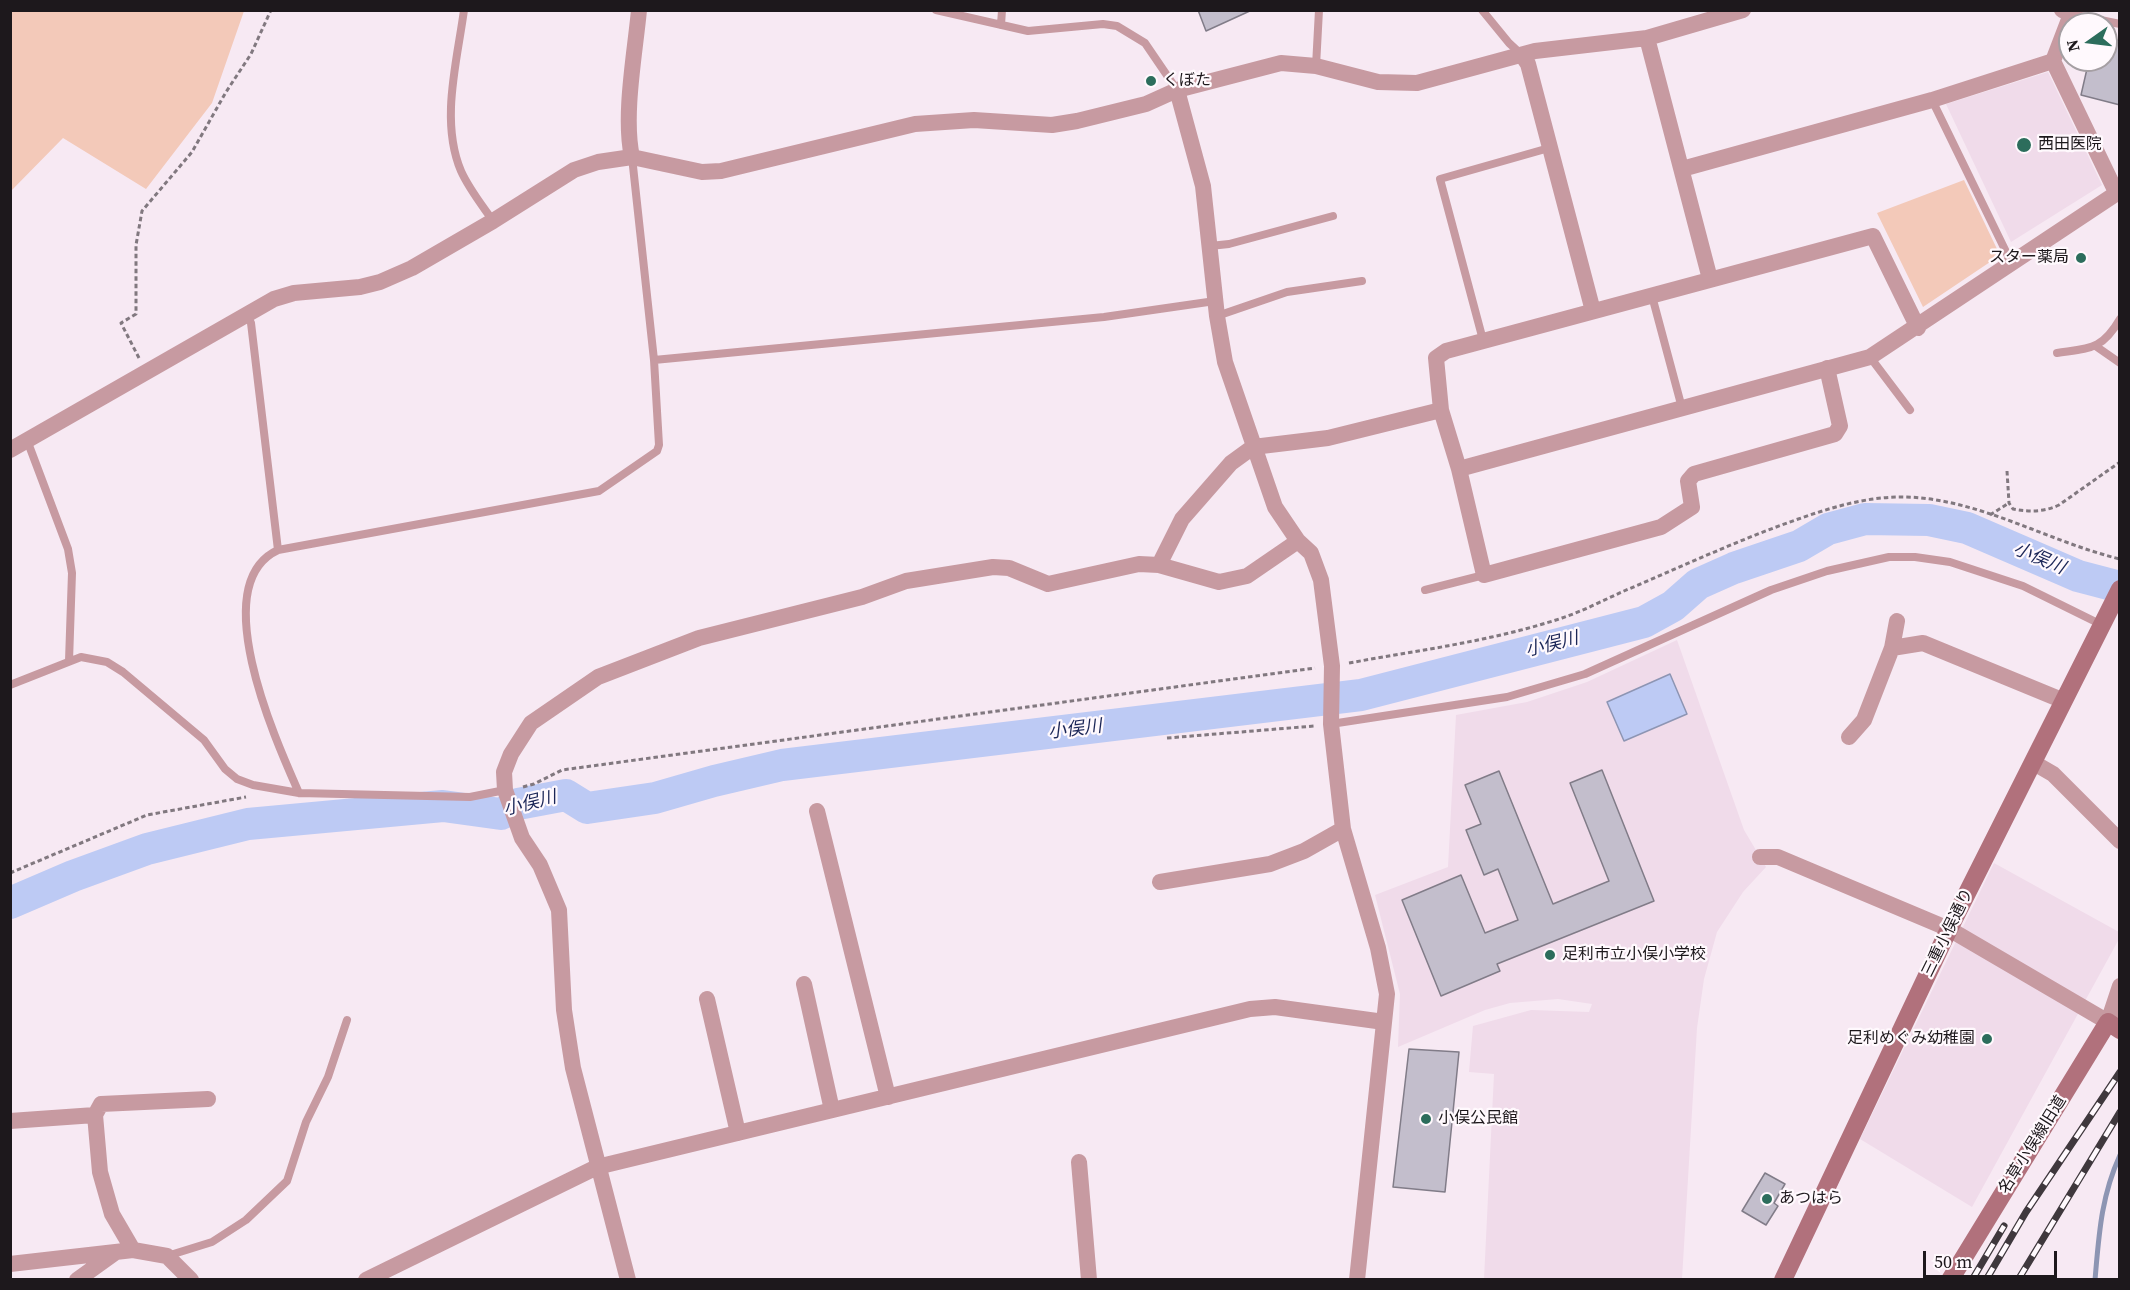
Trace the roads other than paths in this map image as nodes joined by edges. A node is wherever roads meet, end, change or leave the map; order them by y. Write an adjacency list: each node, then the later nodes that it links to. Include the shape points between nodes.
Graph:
1 (464, 10): 21 (lane, via 450,117 453,148 473,193)
2 (639, 10): 17 (street, via 631,88)
3 (936, 10): 8 (lane)
4 (1002, 10): 8 (lane)
5 (1319, 10): 13 (lane)
6 (1482, 10): 11 (lane)
7 (1743, 10): 9 (street)
8 (1001, 25): 14 (lane, via 1028,31 1118,26 1145,43)
9 (1647, 38): 11 (street); 18 (street)
10 (2058, 42): 12 (street)
11 (1522, 55): 13 (street, via 1400,84); 16 (street, via 1528,64)
12 (2053, 61): 15 (street); 19 (street)
13 (1316, 66): 14 (street, via 1265,65)
14 (1177, 90): 17 (street, via 1146,104 1077,121 1052,125 974,120 915,124 721,171 702,172); 22 (street, via 1203,186)
15 (1932, 100): 18 (street); 23 (lane)
16 (1549, 148): 28 (street); 32 (lane, via 1440,179)
17 (632, 157): 21 (street, via 574,170); 36 (lane)
18 (1682, 170): 24 (street)
19 (2118, 191): 23 (street)
20 (1333, 216): 22 (lane)
21 (493, 221): 29 (street, via 380,282 294,293)
22 (1210, 246): 27 (street)
23 (2011, 262): 31 (street)
24 (1710, 279): 26 (street); 31 (street, via 1874,236)
25 (1362, 281): 27 (lane, via 1287,292)
26 (1652, 296): 28 (street); 39 (lane)
27 (1216, 309): 36 (lane); 43 (street, via 1225,362)
28 (1593, 311): 32 (street)
29 (246, 313): 42 (street); 47 (lane, via 251,323)
30 (2120, 319): 33 (lane)
31 (1918, 327): 35 (street)
32 (1483, 340): 40 (street, via 1436,358)
33 (2097, 347): 34 (lane); 37 (lane)
34 (2057, 353)
35 (1870, 357): 38 (street); 41 (lane)
36 (654, 360): 47 (lane, via 657,452 607,488)
37 (2120, 363)
38 (1827, 368): 39 (street); 49 (street, via 1840,426 1835,434 1694,474 1689,481 1692,507 1661,527)
39 (1683, 408): 45 (street)
40 (1441, 410): 43 (street, via 1328,438); 45 (street)
41 (1910, 410)
42 (27, 440): 44 (street); 55 (lane, via 68,549 72,573)
43 (1252, 447): 46 (street, via 1275,507); 48 (street, via 1231,463 1182,519)
44 (10, 450)
45 (1459, 469): 49 (street)
46 (1298, 541): 48 (street, via 1247,576 1230,581 1204,579); 58 (street, via 1311,553 1321,580)
47 (278, 550): 61 (lane, via 264,557 253,576 245,606 246,635 256,682)
48 (1159, 565): 62 (street, via 1127,565 1048,584 1009,568 971,569 906,581 862,597 699,638 598,677 531,723 504,772)
49 (1484, 575): 51 (lane)
50 (2120, 589): 53 (main road, 三重小俣通り)
51 (1425, 590)
52 (1897, 621): 54 (street)
53 (2104, 621): 57 (main road, 三重小俣通り); 58 (lane, via 2023,586 1950,562 1889,557 1827,571 1771,590 1585,674 1507,697)
54 (1892, 648): 57 (street, via 1923,643); 59 (street, via 1864,720)
55 (69, 660): 56 (lane); 61 (lane, via 81,657 107,662 123,672 204,740 237,779)
56 (10, 685)
57 (2064, 701): 60 (main road, 三重小俣通り)
58 (1332, 720): 64 (street)
59 (1849, 736)
60 (2034, 763): 65 (street, via 2053,774); 68 (main road, 三重小俣通り)
61 (299, 793): 62 (lane, via 470,797)
62 (505, 793): 82 (street, via 522,838 540,865 559,910 569,1044)
63 (817, 812): 75 (street)
64 (1343, 829): 67 (street, via 1270,864); 73 (street, via 1378,948 1387,994)
65 (2120, 841)
66 (1760, 857): 68 (street, via 1778,857)
67 (1160, 882)
68 (1949, 929): 74 (street); 93 (main road, 三重小俣通り)
69 (804, 984): 77 (street)
70 (2120, 986): 74 (street)
71 (707, 999): 80 (street)
72 (347, 1020): 85 (lane, via 287,1181 246,1220 212,1242)
73 (1384, 1022): 75 (street, via 1275,1007 1250,1009); 92 (street)
74 (2114, 1026): 94 (main road, 名草小俣線旧道)
75 (888, 1096): 77 (street)
76 (208, 1099): 78 (street, via 101,1104)
77 (832, 1110): 80 (street)
78 (95, 1114): 79 (street); 83 (street, via 100,1172 112,1214)
79 (10, 1121)
80 (738, 1133): 82 (street)
81 (1079, 1162): 91 (street)
82 (597, 1167): 89 (street); 90 (street)
83 (133, 1250): 84 (street); 85 (street)
84 (116, 1252): 86 (street); 87 (street)
85 (167, 1256): 88 (street)
86 (10, 1264)
87 (77, 1280)
88 (190, 1280)
89 (366, 1280)
90 (628, 1280)
91 (1089, 1280)
92 (1357, 1280)
93 (1783, 1280)
94 (1950, 1280)

